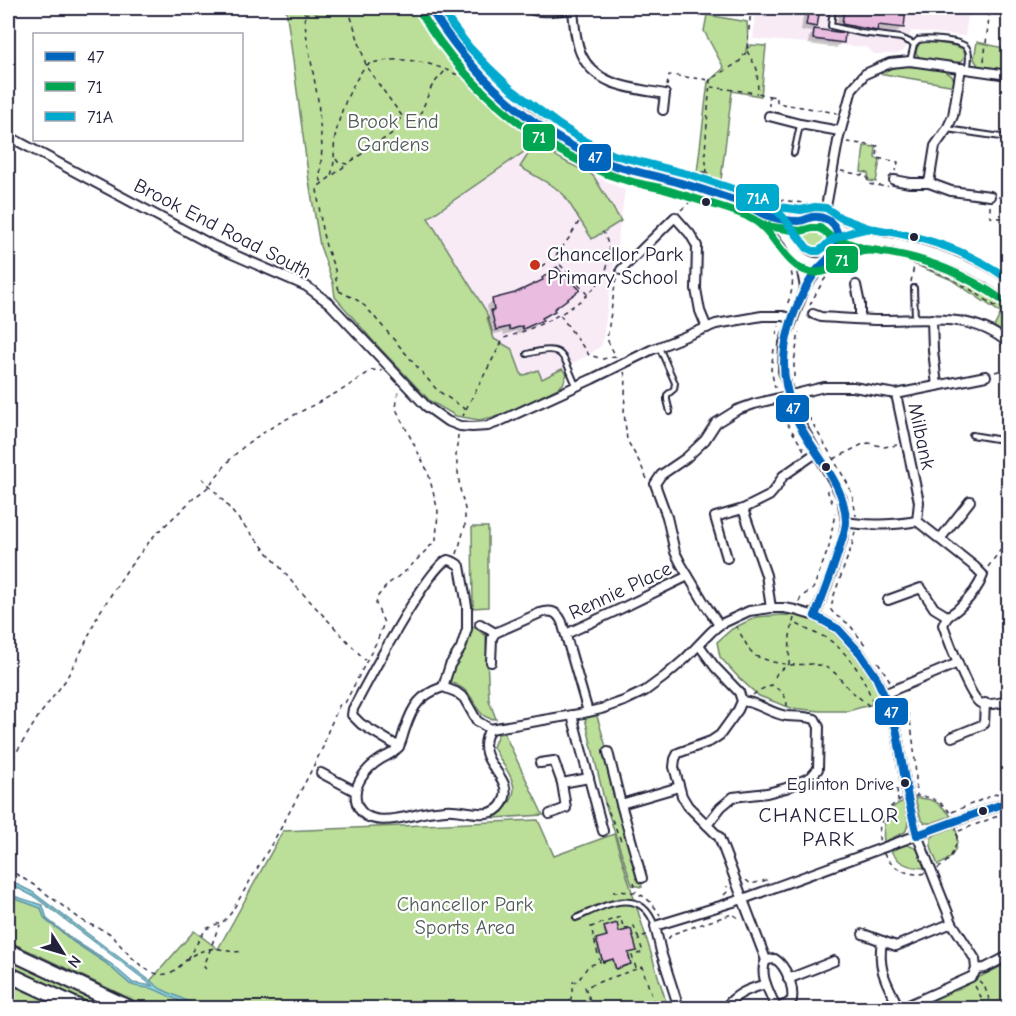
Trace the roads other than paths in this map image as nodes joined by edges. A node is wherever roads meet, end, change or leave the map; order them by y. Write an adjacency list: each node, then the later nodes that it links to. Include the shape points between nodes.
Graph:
1 (430, 8): 20 (street, via 452,42 488,81 534,121 570,144 602,161 748,205)
2 (527, 8): 3 (street)
3 (573, 8): 9 (street, via 580,52 590,69 624,87 665,94)
4 (833, 8): 5 (lane, via 831,26 901,38)
5 (914, 44): 6 (lane); 7 (lane, via 924,38 961,43 969,54)
6 (910, 61): 7 (street); 13 (street, via 890,63 865,74 852,88)
7 (965, 68): 8 (street); 12 (street)
8 (1008, 75)
9 (663, 110)
10 (769, 116): 11 (street)
11 (800, 124): 13 (street); 16 (lane)
12 (947, 129): 15 (lane); 18 (street, via 935,146)
13 (840, 131): 21 (street)
14 (8, 136): 43 (street, Brook End Road South, via 214,246 306,286 329,303 426,406 447,421 472,428 488,426)
15 (1008, 138)
16 (794, 153)
17 (894, 180): 18 (street)
18 (929, 183): 19 (street, via 951,191)
19 (990, 196)
20 (768, 216): 22 (street); 26 (street)
21 (824, 218): 22 (street); 23 (street)
22 (802, 221): 26 (street, via 794,233)
23 (835, 227): 24 (street); 25 (street)
24 (868, 239): 25 (street); 32 (street, via 896,243 958,262)
25 (837, 249): 27 (street)
26 (797, 251): 27 (street, via 812,262); 30 (street)
27 (826, 260): 30 (street)
28 (621, 270): 38 (street, via 675,217 697,246 696,289)
29 (856, 285): 35 (street)
30 (805, 288): 34 (street)
31 (914, 288): 37 (lane)
32 (1008, 292)
33 (810, 313): 35 (street)
34 (793, 319): 38 (street, via 762,316); 46 (street, via 784,343 783,371)
35 (860, 319): 37 (street)
36 (932, 319): 37 (street); 39 (street, via 978,325); 44 (street)
37 (915, 320)
38 (707, 328): 40 (street)
39 (1008, 343)
40 (659, 346): 43 (street); 47 (lane, via 675,383 667,395)
41 (526, 354): 43 (lane, via 544,349 556,351 564,357)
42 (986, 376): 44 (street)
43 (577, 386)
44 (937, 386): 45 (street)
45 (896, 394): 46 (street, Milbank, via 835,386); 53 (street, Milbank, via 920,502)
46 (789, 395): 50 (street, via 793,411); 57 (street, Milbank, via 737,410 716,423 705,440 655,484 668,517 675,552)
47 (670, 412)
48 (972, 435): 49 (lane)
49 (1008, 441)
50 (816, 453): 52 (street, via 783,476 769,496); 54 (street, via 842,498)
51 (970, 501): 55 (street)
52 (742, 509): 56 (street, via 715,517); 59 (street, via 766,575)
53 (916, 521): 54 (street); 55 (street)
54 (846, 522): 60 (street)
55 (940, 539): 61 (street, via 983,575 959,608)
56 (727, 558)
57 (688, 576): 63 (street); 65 (street, Rennie Place)
58 (888, 600): 61 (street, via 921,588 934,608)
59 (771, 608): 60 (street); 63 (street, via 749,611)
60 (815, 616): 70 (street, via 838,629 860,653)
61 (947, 616): 68 (street, via 943,625)
62 (480, 624): 64 (street)
63 (720, 625): 66 (street)
64 (495, 633): 65 (street, via 548,611 559,616); 67 (street)
65 (566, 634): 74 (street)
66 (699, 645): 71 (street); 74 (street, via 645,691)
67 (491, 662)
68 (958, 663): 70 (street); 73 (street, via 975,698)
69 (443, 687): 76 (street, via 464,698 477,721); 78 (street, via 428,692 416,705); 78 (street, via 467,629 460,566 448,560 427,582 399,624 351,715)
70 (884, 694): 91 (street, via 897,732)
71 (745, 701): 84 (street, via 720,735 678,753 674,767); 89 (street, via 785,716 815,719 819,727 818,769 811,777 786,788 733,797)
72 (1008, 702): 73 (street)
73 (985, 704): 77 (street, via 984,724)
74 (588, 712): 75 (street)
75 (572, 716): 76 (street); 82 (street)
76 (490, 729): 85 (street, via 485,749 502,778 506,796 497,810 451,810 378,819 362,813)
77 (952, 737)
78 (399, 747): 85 (street, via 366,772)
79 (608, 753): 87 (street)
80 (540, 763): 83 (street, via 554,761)
81 (321, 773): 85 (street)
82 (589, 778): 83 (street); 90 (street)
83 (562, 783): 88 (street, via 566,808)
84 (679, 787): 87 (street); 89 (street, via 688,806)
85 (355, 791)
86 (1008, 802): 91 (street)
87 (621, 804): 92 (street)
88 (550, 814)
89 (707, 825): 93 (street, via 719,837)
90 (603, 831)
91 (917, 835): 93 (street); 95 (street)
92 (642, 878)
93 (743, 899): 96 (street); 101 (street)
94 (576, 918): 96 (lane, via 616,902 635,902 652,917)
95 (952, 923): 98 (street, via 896,946); 103 (street, via 975,959)
96 (656, 930): 109 (street)
97 (863, 934): 98 (street)
98 (882, 941): 112 (street, via 882,972)
99 (8, 951): 108 (highway)
100 (1008, 956): 103 (street)
101 (766, 960): 105 (street, via 780,963); 106 (street)
102 (834, 961): 105 (street)
103 (976, 969): 112 (street, via 971,977)
104 (8, 974): 107 (highway)
105 (788, 979): 111 (street, via 792,999)
106 (766, 984): 110 (street, via 737,995); 111 (street)
107 (81, 1008)
108 (129, 1008)
109 (679, 1008)
110 (725, 1008)
111 (776, 1008)
112 (904, 1008)

